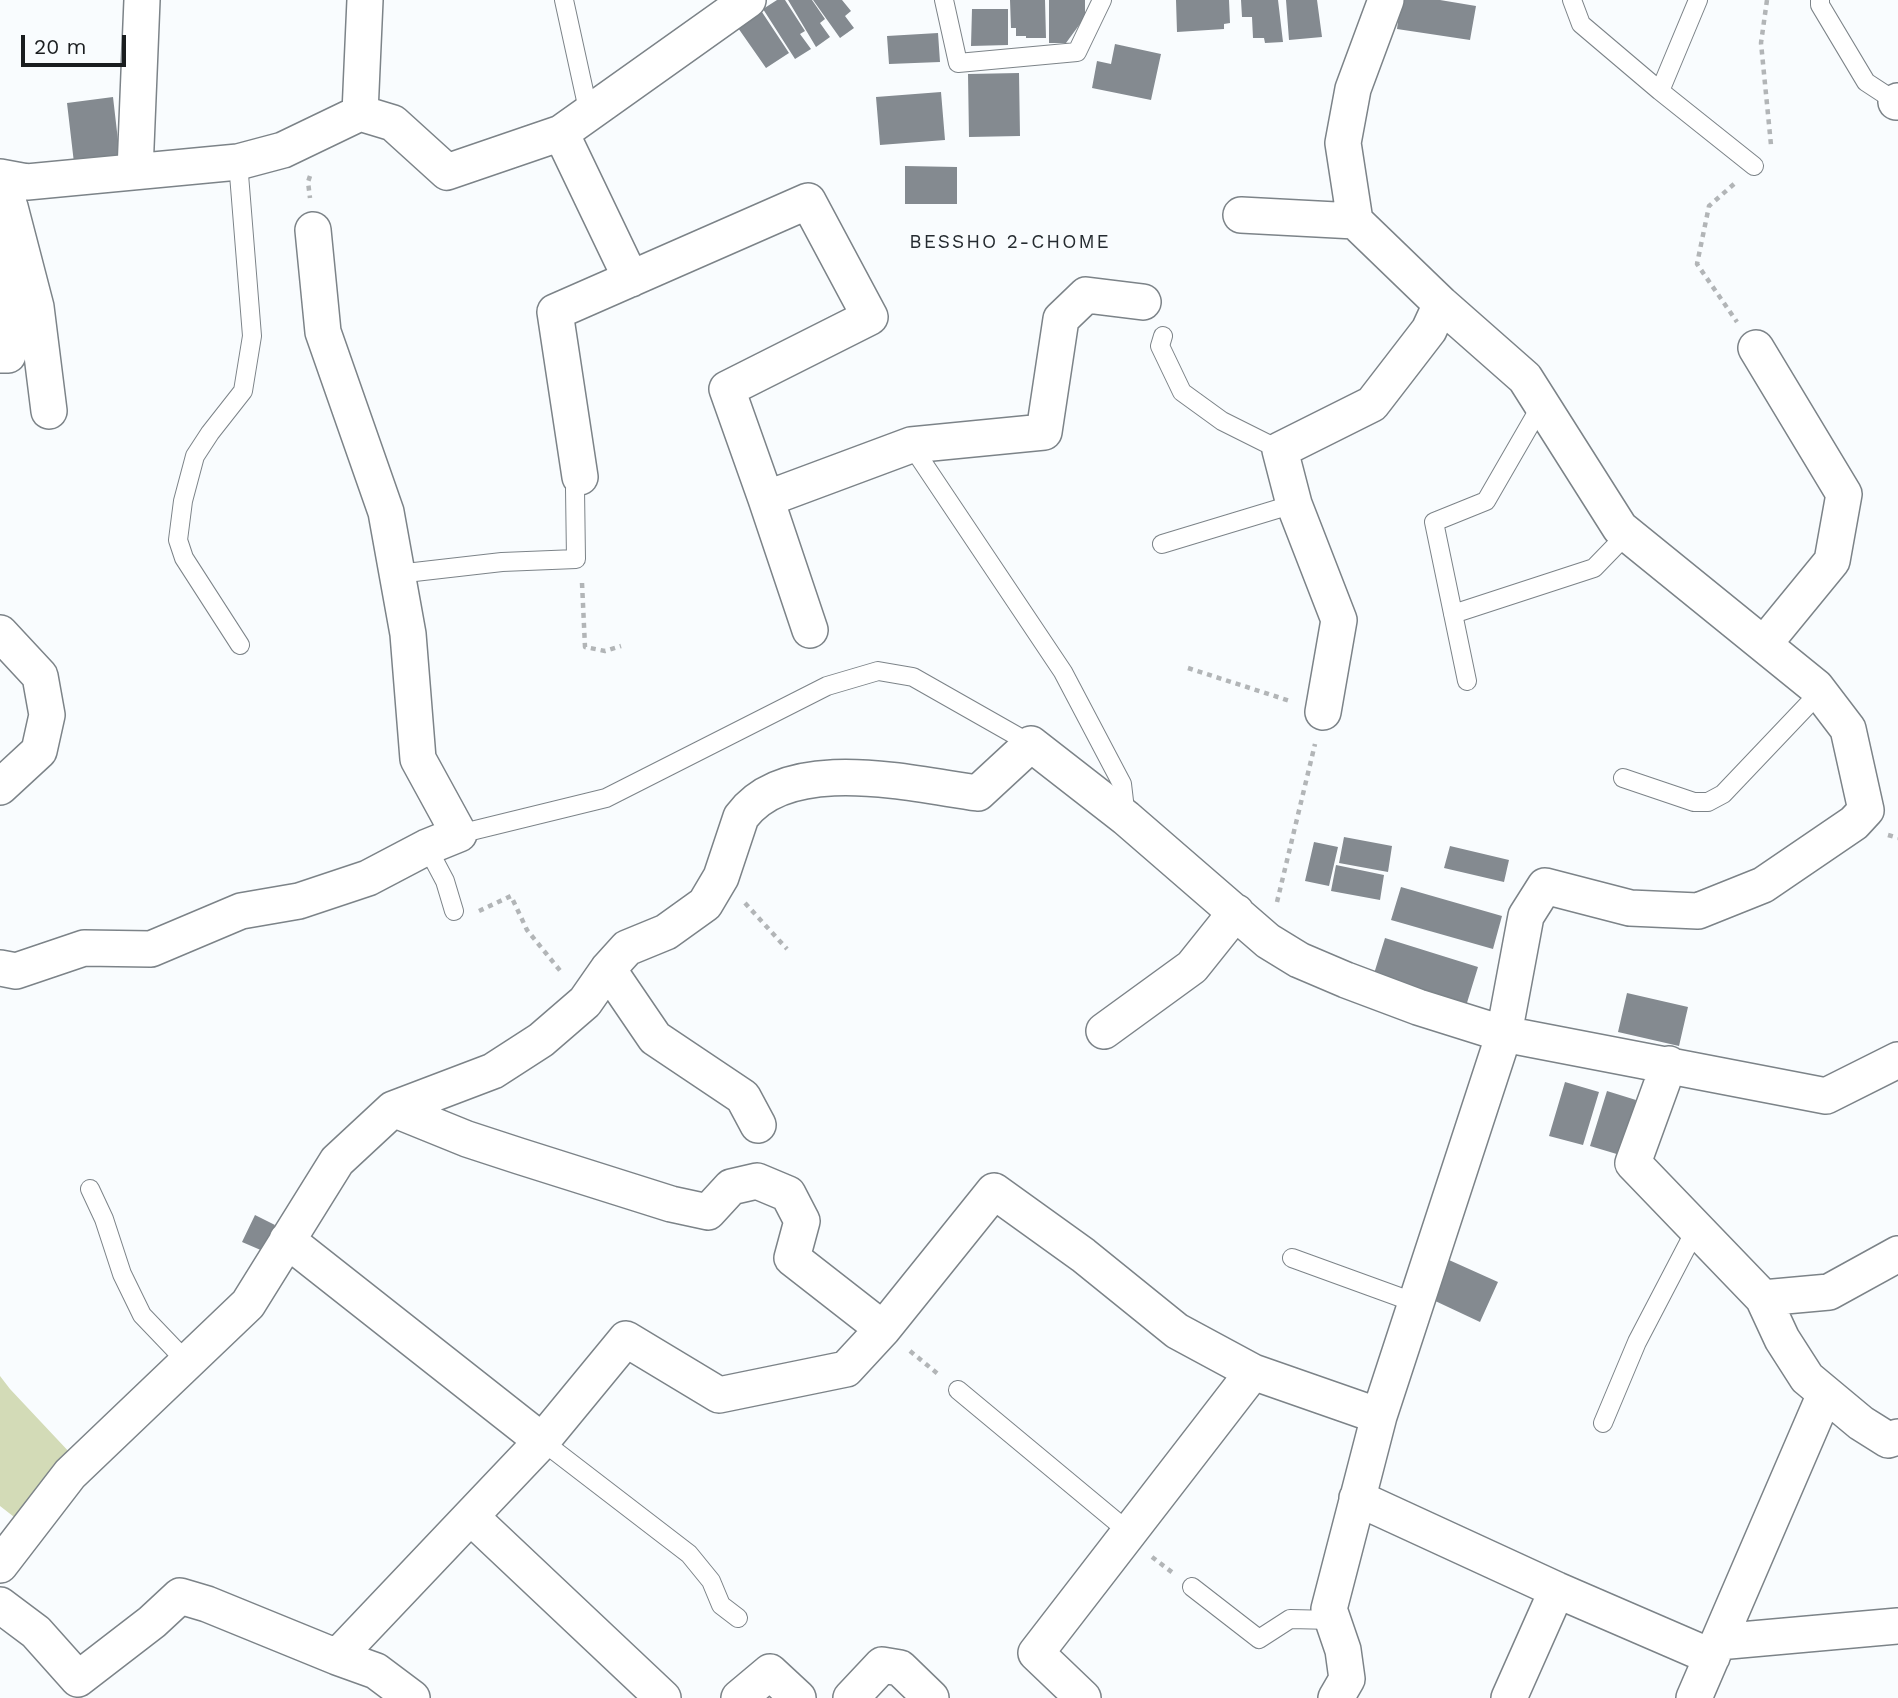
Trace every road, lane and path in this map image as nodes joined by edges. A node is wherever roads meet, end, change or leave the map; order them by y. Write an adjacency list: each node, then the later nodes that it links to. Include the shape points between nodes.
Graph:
1 (142, 0): 17 (street)
2 (365, 0): 13 (street)
3 (564, 0): 14 (lane)
4 (748, 0): 14 (street)
5 (944, 0): 6 (lane, via 958,63 1077,52)
6 (1102, 0)
7 (1387, 0): 21 (street, via 1353,89 1343,143)
8 (1573, 0): 11 (lane, via 1581,24)
9 (1698, 0): 11 (lane)
10 (1820, 0): 12 (lane, via 1866,82)
11 (1660, 91): 16 (lane)
12 (1897, 102)
13 (360, 113): 14 (street, via 393,123 447,172); 15 (street, via 283,150)
14 (575, 124): 24 (street)
15 (238, 162): 17 (street); 45 (lane, via 252,336 243,391 195,456 178,540 184,558)
16 (1754, 166)
17 (135, 171): 18 (street, via 27,182)
18 (0, 177)
19 (0, 205): 31 (street, via 10,207 36,307)
20 (1241, 215): 21 (street)
21 (1355, 222): 26 (street)
22 (313, 230): 40 (street, via 324,332 386,512)
23 (0, 255): 29 (street, via 5,270 8,355)
24 (631, 279): 34 (street, via 555,312); 35 (street, via 808,201 870,317 727,389)
25 (1143, 302): 32 (street, via 1086,295 1060,320 1044,432)
26 (1441, 304): 30 (street, via 1525,377); 33 (street, via 1429,330 1372,404)
27 (1163, 336): 33 (lane, via 1160,346 1182,392 1222,421)
28 (1756, 348): 44 (street, via 1844,494 1832,561)
29 (0, 355)
30 (1542, 404): 37 (street); 41 (lane, via 1486,501 1434,522)
31 (49, 411)
32 (911, 445): 35 (street); 54 (lane, via 1063,672 1122,784)
33 (1280, 450): 36 (street)
34 (580, 477): 39 (lane, via 575,489)
35 (766, 499): 42 (street)
36 (1294, 504): 38 (lane); 50 (street, via 1339,620)
37 (1627, 534): 41 (lane, via 1594,568); 44 (street)
38 (1162, 544)
39 (576, 559): 40 (lane); 46 (path, via 582,565 585,647 605,651)
40 (397, 574): 55 (street, via 408,634 418,759)
41 (1453, 614): 48 (lane)
42 (810, 630)
43 (0, 633): 53 (street, via 40,676 47,715 39,751)
44 (1764, 644): 49 (street)
45 (240, 645)
46 (621, 646)
47 (1188, 668): 50 (path)
48 (1467, 681)
49 (1820, 692): 52 (lane, via 1723,794 1708,802 1694,802); 66 (street, via 1848,730 1866,810 1854,823 1763,884 1698,911 1630,908 1545,886 1526,916)
50 (1323, 712): 60 (path)
51 (1031, 744): 54 (street); 55 (lane, via 913,677 878,671 827,686 606,798); 57 (street, via 978,793 859,776 812,779 779,788 741,817)
52 (1623, 778)
53 (0, 787)
54 (1126, 818): 59 (street)
55 (459, 834): 56 (street)
56 (427, 847): 58 (lane); 62 (street, via 368,878 299,901 241,911 151,949 83,948 16,971)
57 (721, 877): 61 (path); 63 (street, via 705,904 666,932 627,948)
58 (454, 911): 64 (path, via 456,921 511,896 527,930)
59 (1236, 912): 60 (street); 65 (street, via 1192,967)
60 (1268, 941): 66 (street, via 1346,981)
61 (787, 949)
62 (0, 968)
63 (608, 969): 64 (street); 70 (street, via 655,1038 743,1097)
64 (585, 1002): 69 (street, via 541,1040 493,1071)
65 (1104, 1031)
66 (1504, 1034): 68 (street); 77 (street)
67 (1898, 1060): 68 (street, via 1826,1096)
68 (1668, 1064): 72 (street, via 1633,1163)
69 (393, 1109): 73 (street, via 337,1161); 78 (street, via 506,1152 708,1212 731,1186 757,1181 788,1194 803,1221 792,1258)
70 (758, 1125)
71 (90, 1189): 79 (lane, via 142,1315)
72 (1696, 1229): 76 (street); 84 (lane, via 1637,1342)
73 (287, 1240): 79 (street, via 247,1304); 86 (street)
74 (1898, 1254): 76 (street, via 1829,1292)
75 (1292, 1258): 77 (lane)
76 (1763, 1298): 82 (street, via 1807,1378)
77 (1416, 1303): 83 (street)
78 (883, 1329): 80 (street, via 994,1191 1177,1331); 81 (path); 86 (street, via 846,1369 719,1395 626,1339)
79 (187, 1362): 90 (street, via 70,1474)
80 (1253, 1372): 83 (street); 89 (street)
81 (958, 1390): 89 (lane)
82 (1825, 1394): 85 (street, via 1888,1440); 97 (street)
83 (1379, 1416): 87 (street)
84 (1603, 1423)
85 (1898, 1437)
86 (542, 1441): 88 (street); 94 (lane, via 689,1554 711,1581 720,1605)
87 (1357, 1498): 92 (street); 95 (street, via 1329,1609)
88 (471, 1517): 98 (street); 100 (street)
89 (1128, 1535): 91 (path); 105 (street, via 1036,1653)
90 (0, 1565)
91 (1192, 1587): 95 (lane, via 1259,1639 1290,1619)
92 (1557, 1590): 97 (street); 107 (street)
93 (0, 1605): 98 (street, via 36,1632 78,1679 180,1596)
94 (738, 1618)
95 (1333, 1620): 106 (street, via 1348,1679)
96 (1898, 1626): 97 (street)
97 (1715, 1650): 108 (street)
98 (337, 1657): 99 (street, via 376,1671)
99 (412, 1698)
100 (663, 1698)
101 (740, 1698): 102 (street, via 770,1672)
102 (798, 1698)
103 (851, 1698): 104 (street, via 882,1665 900,1668)
104 (931, 1698)
105 (1083, 1698)
106 (1336, 1698)
107 (1508, 1698)
108 (1694, 1698)

